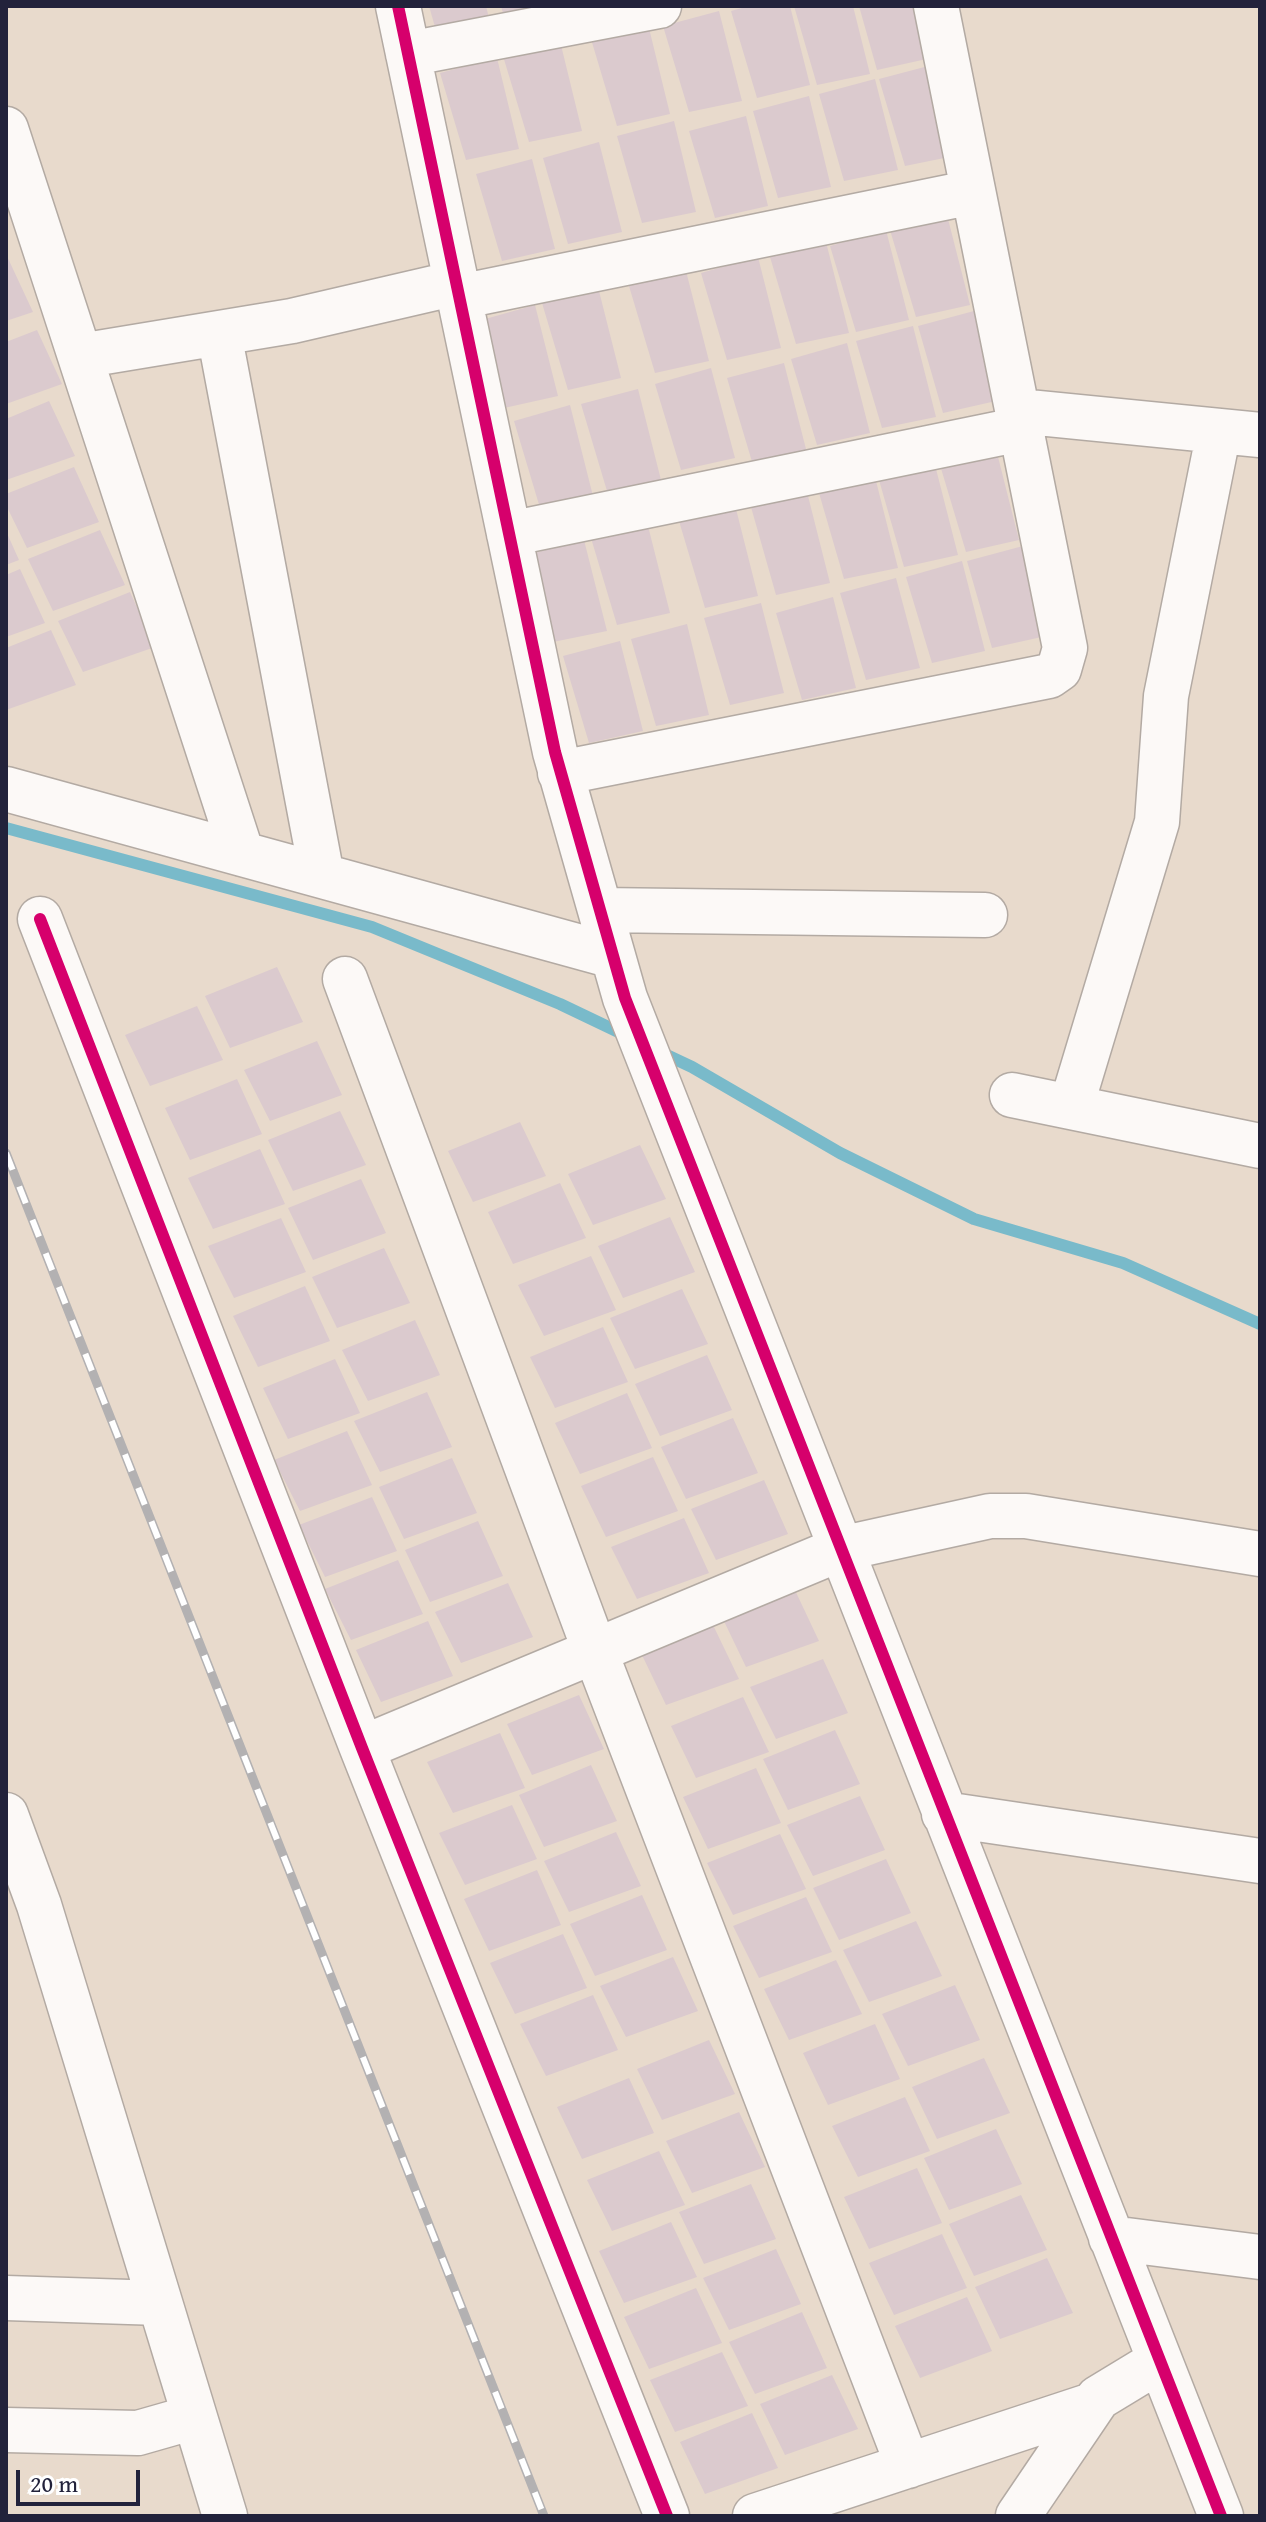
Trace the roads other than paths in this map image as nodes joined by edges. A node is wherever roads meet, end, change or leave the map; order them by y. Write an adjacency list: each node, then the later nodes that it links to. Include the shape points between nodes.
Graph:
1 (398, 6): 4 (street)
2 (659, 6): 4 (street)
3 (936, 6): 6 (street)
4 (408, 54): 7 (street)
5 (6, 129): 9 (street)
6 (973, 192): 7 (street); 10 (street)
7 (458, 290): 8 (street); 12 (street)
8 (219, 333): 9 (street); 16 (street)
9 (80, 356): 15 (street)
10 (1020, 420): 11 (street); 12 (street); 13 (street, via 1065,648 1059,669 1049,676)
11 (1240, 433): 23 (street, via 1166,696 1157,822)
12 (509, 534): 13 (street)
13 (560, 773): 17 (street)
14 (6, 789): 15 (street)
15 (242, 854): 16 (street)
16 (322, 876): 20 (street)
17 (600, 910): 18 (street); 20 (street)
18 (985, 915)
19 (40, 919): 28 (street)
20 (613, 956): 25 (street, via 648,1060)
21 (345, 979): 27 (street)
22 (1012, 1095): 23 (street)
23 (1071, 1107): 24 (street)
24 (1260, 1146)
25 (840, 1549): 26 (street, via 1007,1514); 27 (street); 29 (street)
26 (1260, 1554)
27 (595, 1651): 28 (street); 41 (street)
28 (362, 1748): 44 (street)
29 (944, 1814): 31 (street); 33 (street)
30 (6, 1815): 32 (street)
31 (1260, 1861)
32 (25, 1924): 36 (street)
33 (1111, 2238): 34 (street); 37 (street)
34 (1260, 2257)
35 (6, 2298): 36 (street)
36 (160, 2303): 39 (street)
37 (1159, 2361): 38 (street); 47 (street)
38 (1092, 2405): 41 (street); 46 (street)
39 (194, 2417): 40 (street, via 138,2433); 43 (street)
40 (6, 2430)
41 (908, 2466): 42 (street)
42 (809, 2507): 45 (street)
43 (225, 2516)
44 (667, 2516)
45 (755, 2516)
46 (1018, 2516)
47 (1221, 2516)

